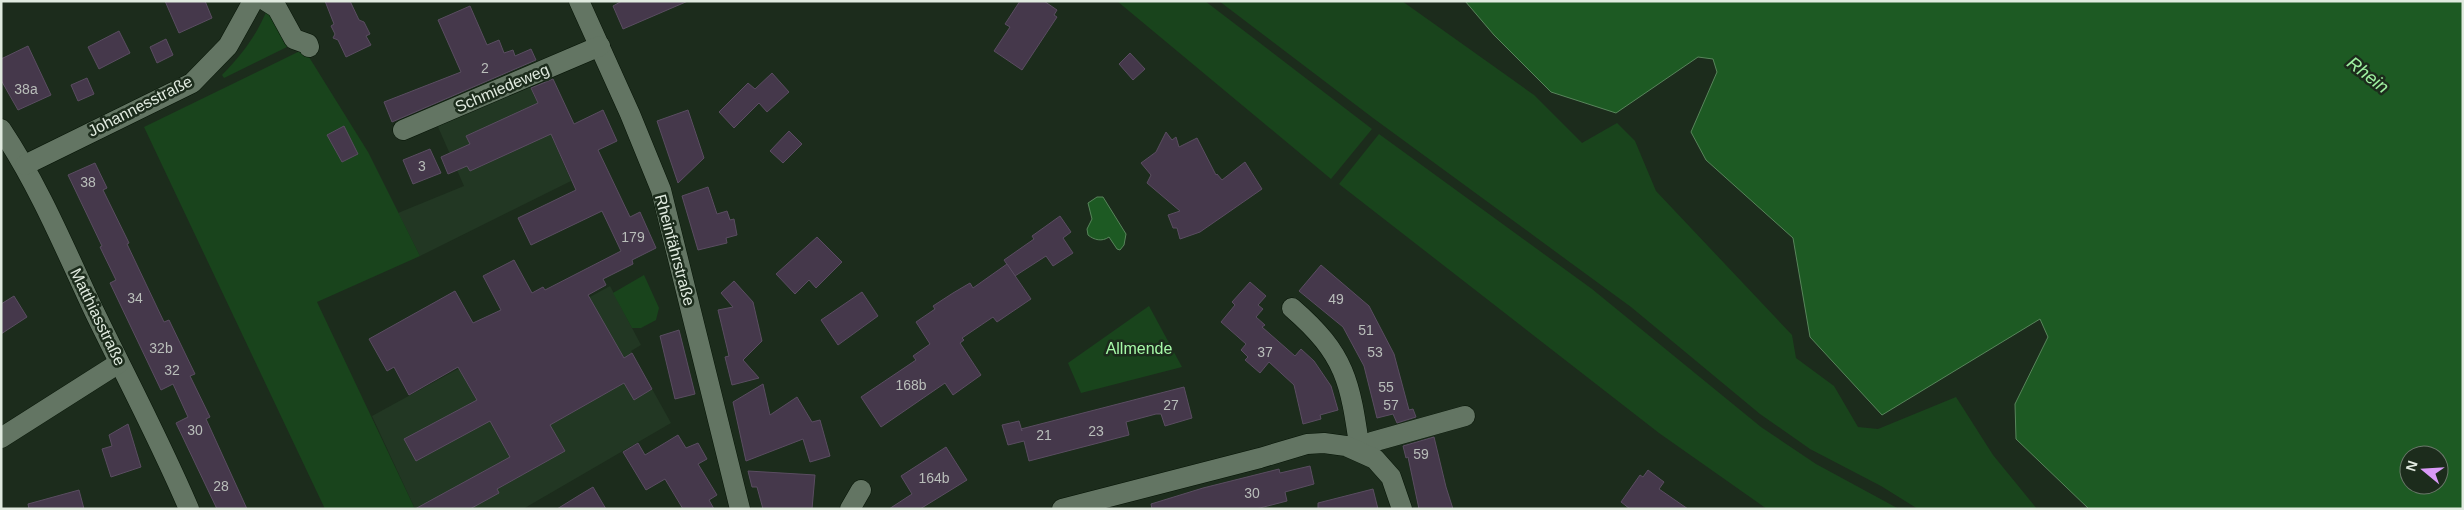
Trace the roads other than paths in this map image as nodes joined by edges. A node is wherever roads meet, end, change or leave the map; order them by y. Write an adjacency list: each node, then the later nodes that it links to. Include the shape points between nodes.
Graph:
1 (253, 1): 8 (street, Johannesstraße, via 228,46 192,83)
2 (266, 1): 4 (street, via 277,8)
3 (579, 1): 5 (street, Rheinfährstraße)
4 (302, 43)
5 (600, 46): 7 (street, Schmiedeweg); 16 (street, Rheinfährstraße, via 661,190)
6 (1, 129): 8 (street, Matthiasstraße)
7 (403, 130)
8 (25, 164): 10 (street, Matthiasstraße)
9 (1292, 308): 13 (street, via 1320,333 1346,377)
10 (119, 363): 12 (street); 15 (street, Matthiasstraße, via 162,445)
11 (1465, 416): 13 (street, via 1393,435)
12 (1, 438)
13 (1360, 450): 18 (street, via 1308,444); 19 (street, via 1391,477)
14 (861, 490): 17 (street)
15 (189, 509)
16 (740, 509)
17 (850, 509)
18 (1062, 509)
19 (1402, 509)

